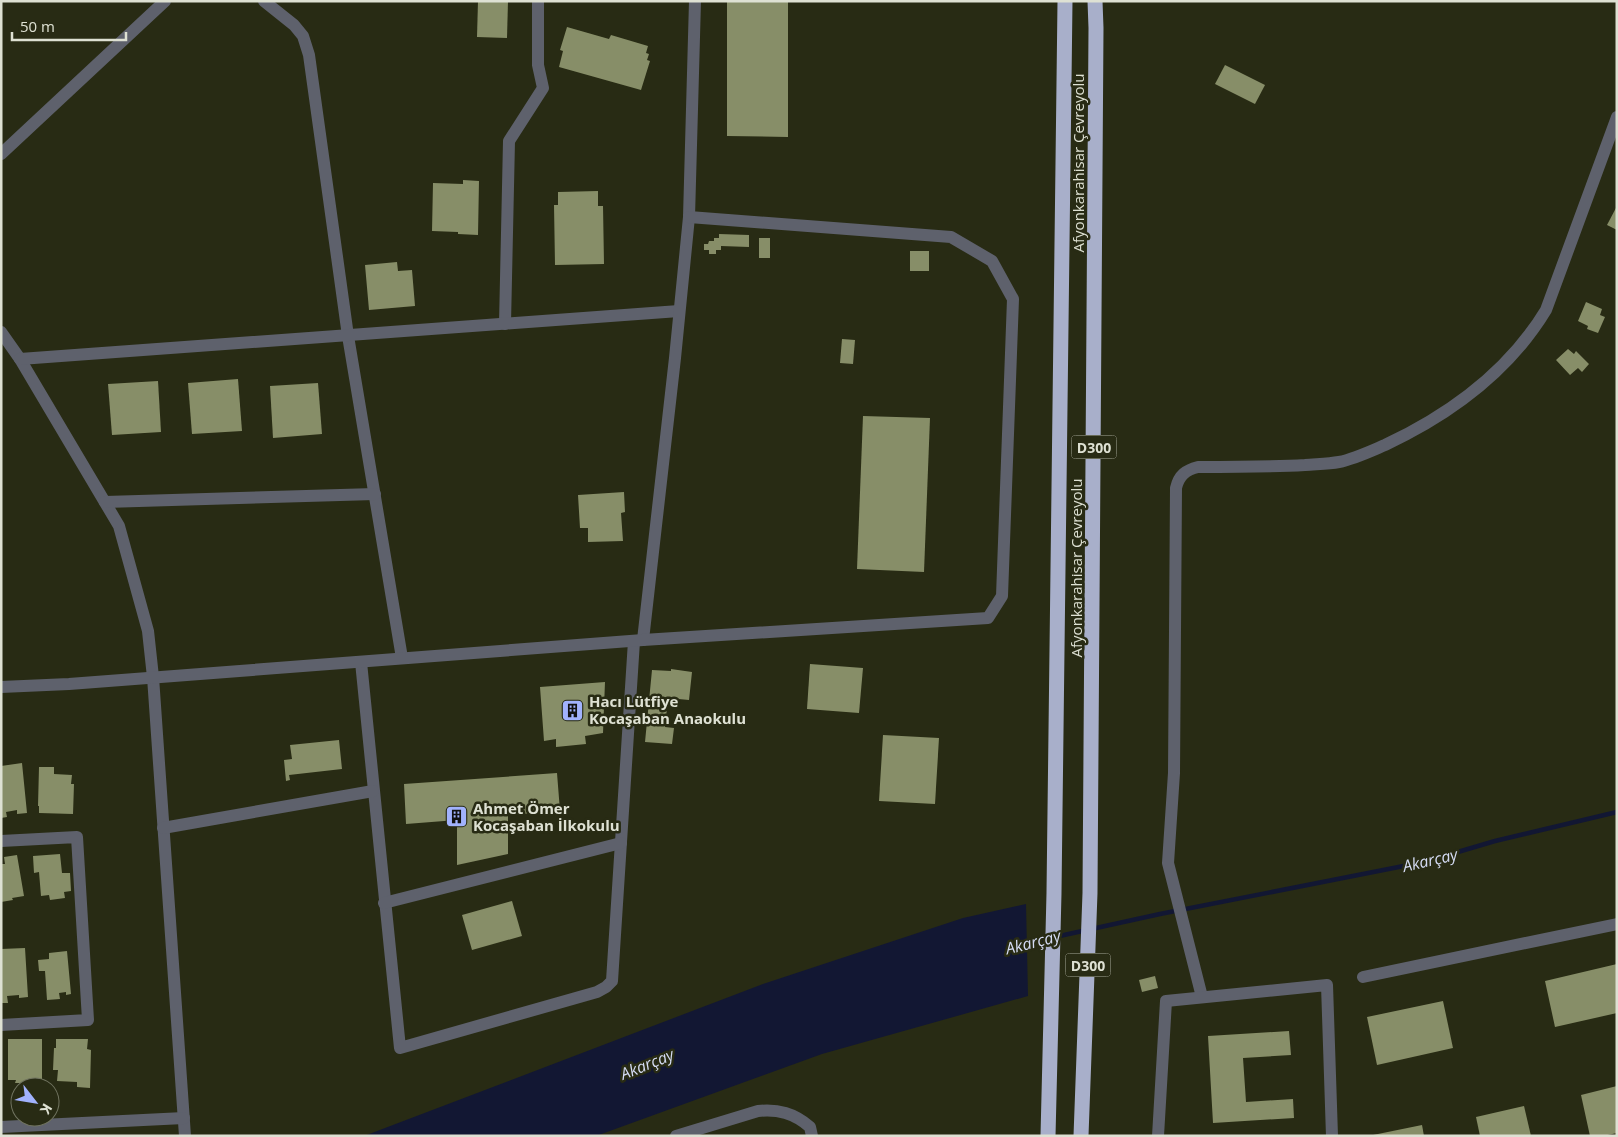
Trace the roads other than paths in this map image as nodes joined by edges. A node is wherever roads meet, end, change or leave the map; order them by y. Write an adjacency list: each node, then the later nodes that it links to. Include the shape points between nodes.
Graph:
1 (165, 1): 8 (street)
2 (264, 1): 13 (street, via 294,25 303,36 309,55)
3 (538, 1): 11 (street, via 538,65 543,88 509,141)
4 (695, 1): 9 (street)
5 (1065, 1): 36 (highway, Afyonkarahisar Çevreyolu / D300)
6 (1095, 1): 37 (highway, Afyonkarahisar Çevreyolu / D300, via 1090,893)
7 (1617, 117): 29 (street, via 1546,310 1514,354 1480,386 1402,437 1339,462 1198,467 1189,470 1178,481 1174,773 1168,863)
8 (1, 154)
9 (689, 217): 10 (street); 17 (street, via 951,237 992,261 1013,299 1002,596 988,618)
10 (680, 311): 11 (street); 17 (street)
11 (505, 324): 13 (street)
12 (1, 332): 14 (street)
13 (348, 336): 14 (street); 15 (street)
14 (20, 360): 16 (street)
15 (375, 494): 16 (street); 18 (street)
16 (105, 502): 20 (street, via 119,526 143,612)
17 (639, 640): 18 (street); 25 (street)
18 (402, 658): 19 (street)
19 (361, 662): 20 (street); 22 (street)
20 (152, 678): 21 (street); 23 (street)
21 (1, 687)
22 (373, 791): 23 (street); 26 (street)
23 (163, 828): 31 (street)
24 (1, 840): 30 (street, via 77,837 88,1020)
25 (622, 843): 26 (street); 26 (street, via 613,974 606,987 400,1048)
26 (384, 903)
27 (1617, 924): 28 (street)
28 (1363, 978)
29 (1202, 997): 38 (street, via 1166,1000); 39 (street, via 1327,985)
30 (1, 1026)
31 (184, 1118): 32 (street); 33 (street)
32 (1, 1127)
33 (185, 1136)
34 (676, 1136): 35 (street, via 768,1110 795,1116 810,1127)
35 (812, 1136)
36 (1048, 1136)
37 (1081, 1136)
38 (1158, 1136)
39 (1332, 1136)

